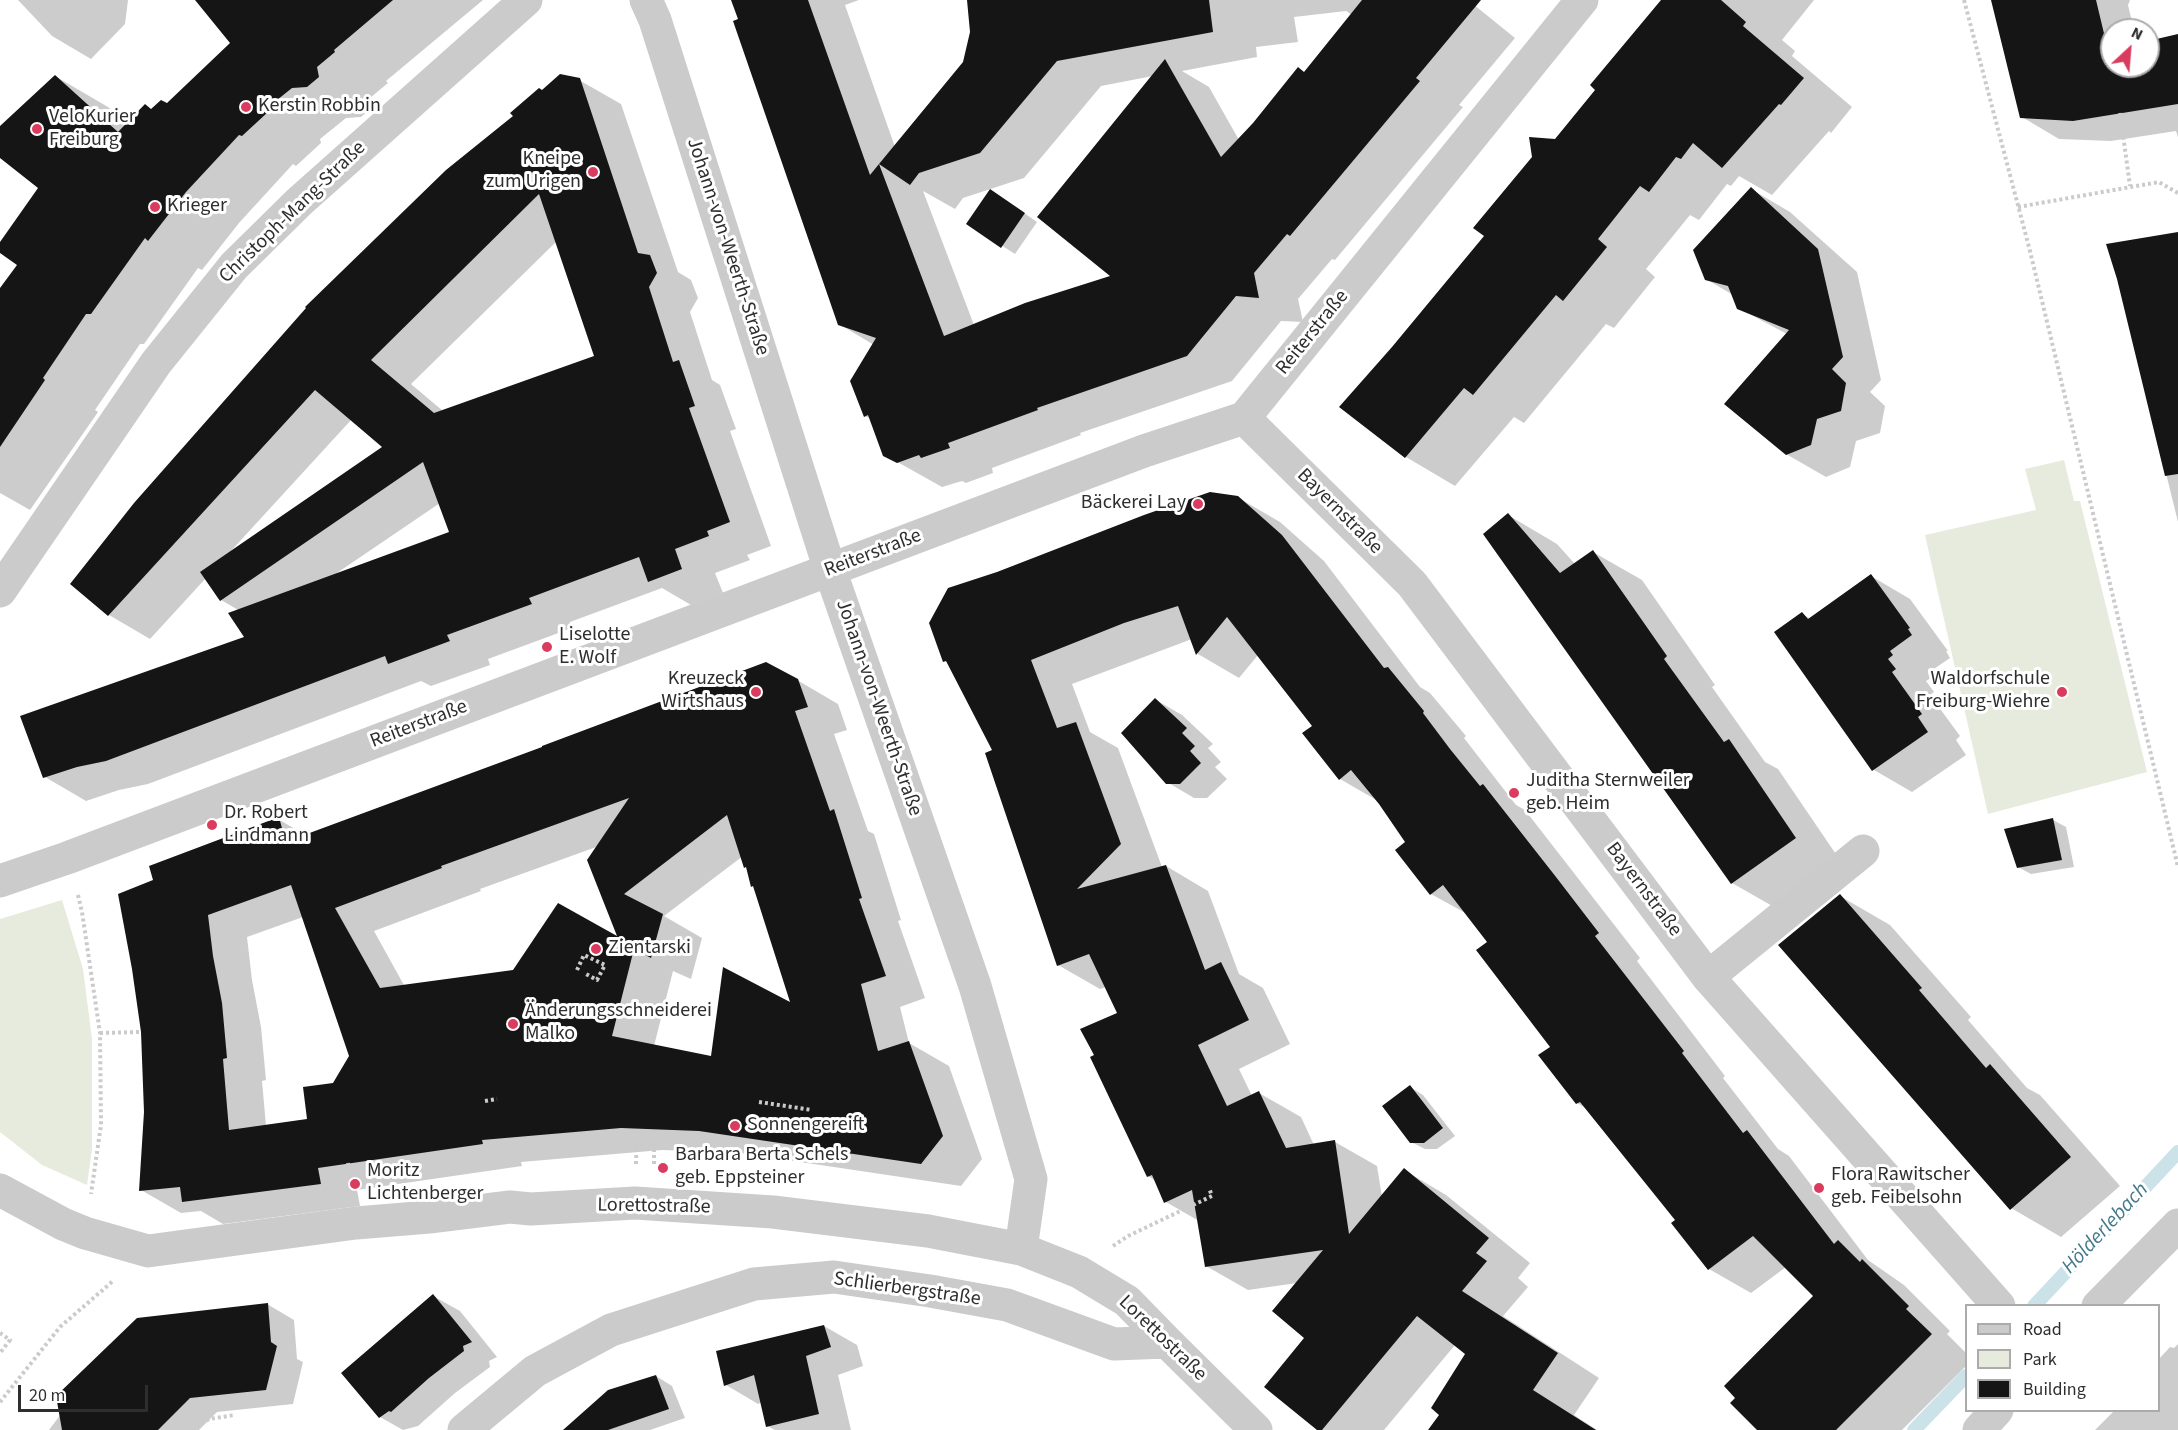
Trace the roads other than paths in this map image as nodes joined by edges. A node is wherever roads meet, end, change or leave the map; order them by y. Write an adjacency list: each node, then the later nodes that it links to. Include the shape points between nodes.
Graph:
1 (526, 0): 6 (street, Christoph-Mang-Straße, via 299,202 234,266 156,363)
2 (1582, 0): 4 (street, Reiterstraße)
3 (651, 10): 5 (street, Johann-von-Weerth-Straße)
4 (1244, 418): 5 (street, Reiterstraße, via 1144,451); 9 (street, Bayernstraße, via 1412,584)
5 (830, 570): 8 (street, Reiterstraße); 12 (street, Johann-von-Weerth-Straße, via 975,986 1031,1179)
6 (3, 578)
7 (1863, 851): 9 (street)
8 (0, 881)
9 (1708, 977): 13 (street, Bayernstraße)
10 (0, 1190): 12 (street, Lorettostraße, via 63,1224 148,1251 510,1207 635,1203 773,1212 928,1231)
11 (2178, 1226): 14 (street)
12 (1021, 1249): 15 (street, Lorettostraße, via 1079,1272 1127,1301)
13 (1998, 1304)
14 (2099, 1304)
15 (1167, 1342): 17 (street, Schlierbergstraße, via 1114,1344 1007,1305 866,1281 834,1277 754,1284 611,1330 535,1371); 18 (street, Lorettostraße)
16 (1995, 1412): 19 (street)
17 (464, 1430)
18 (1256, 1430)
19 (1979, 1430)

